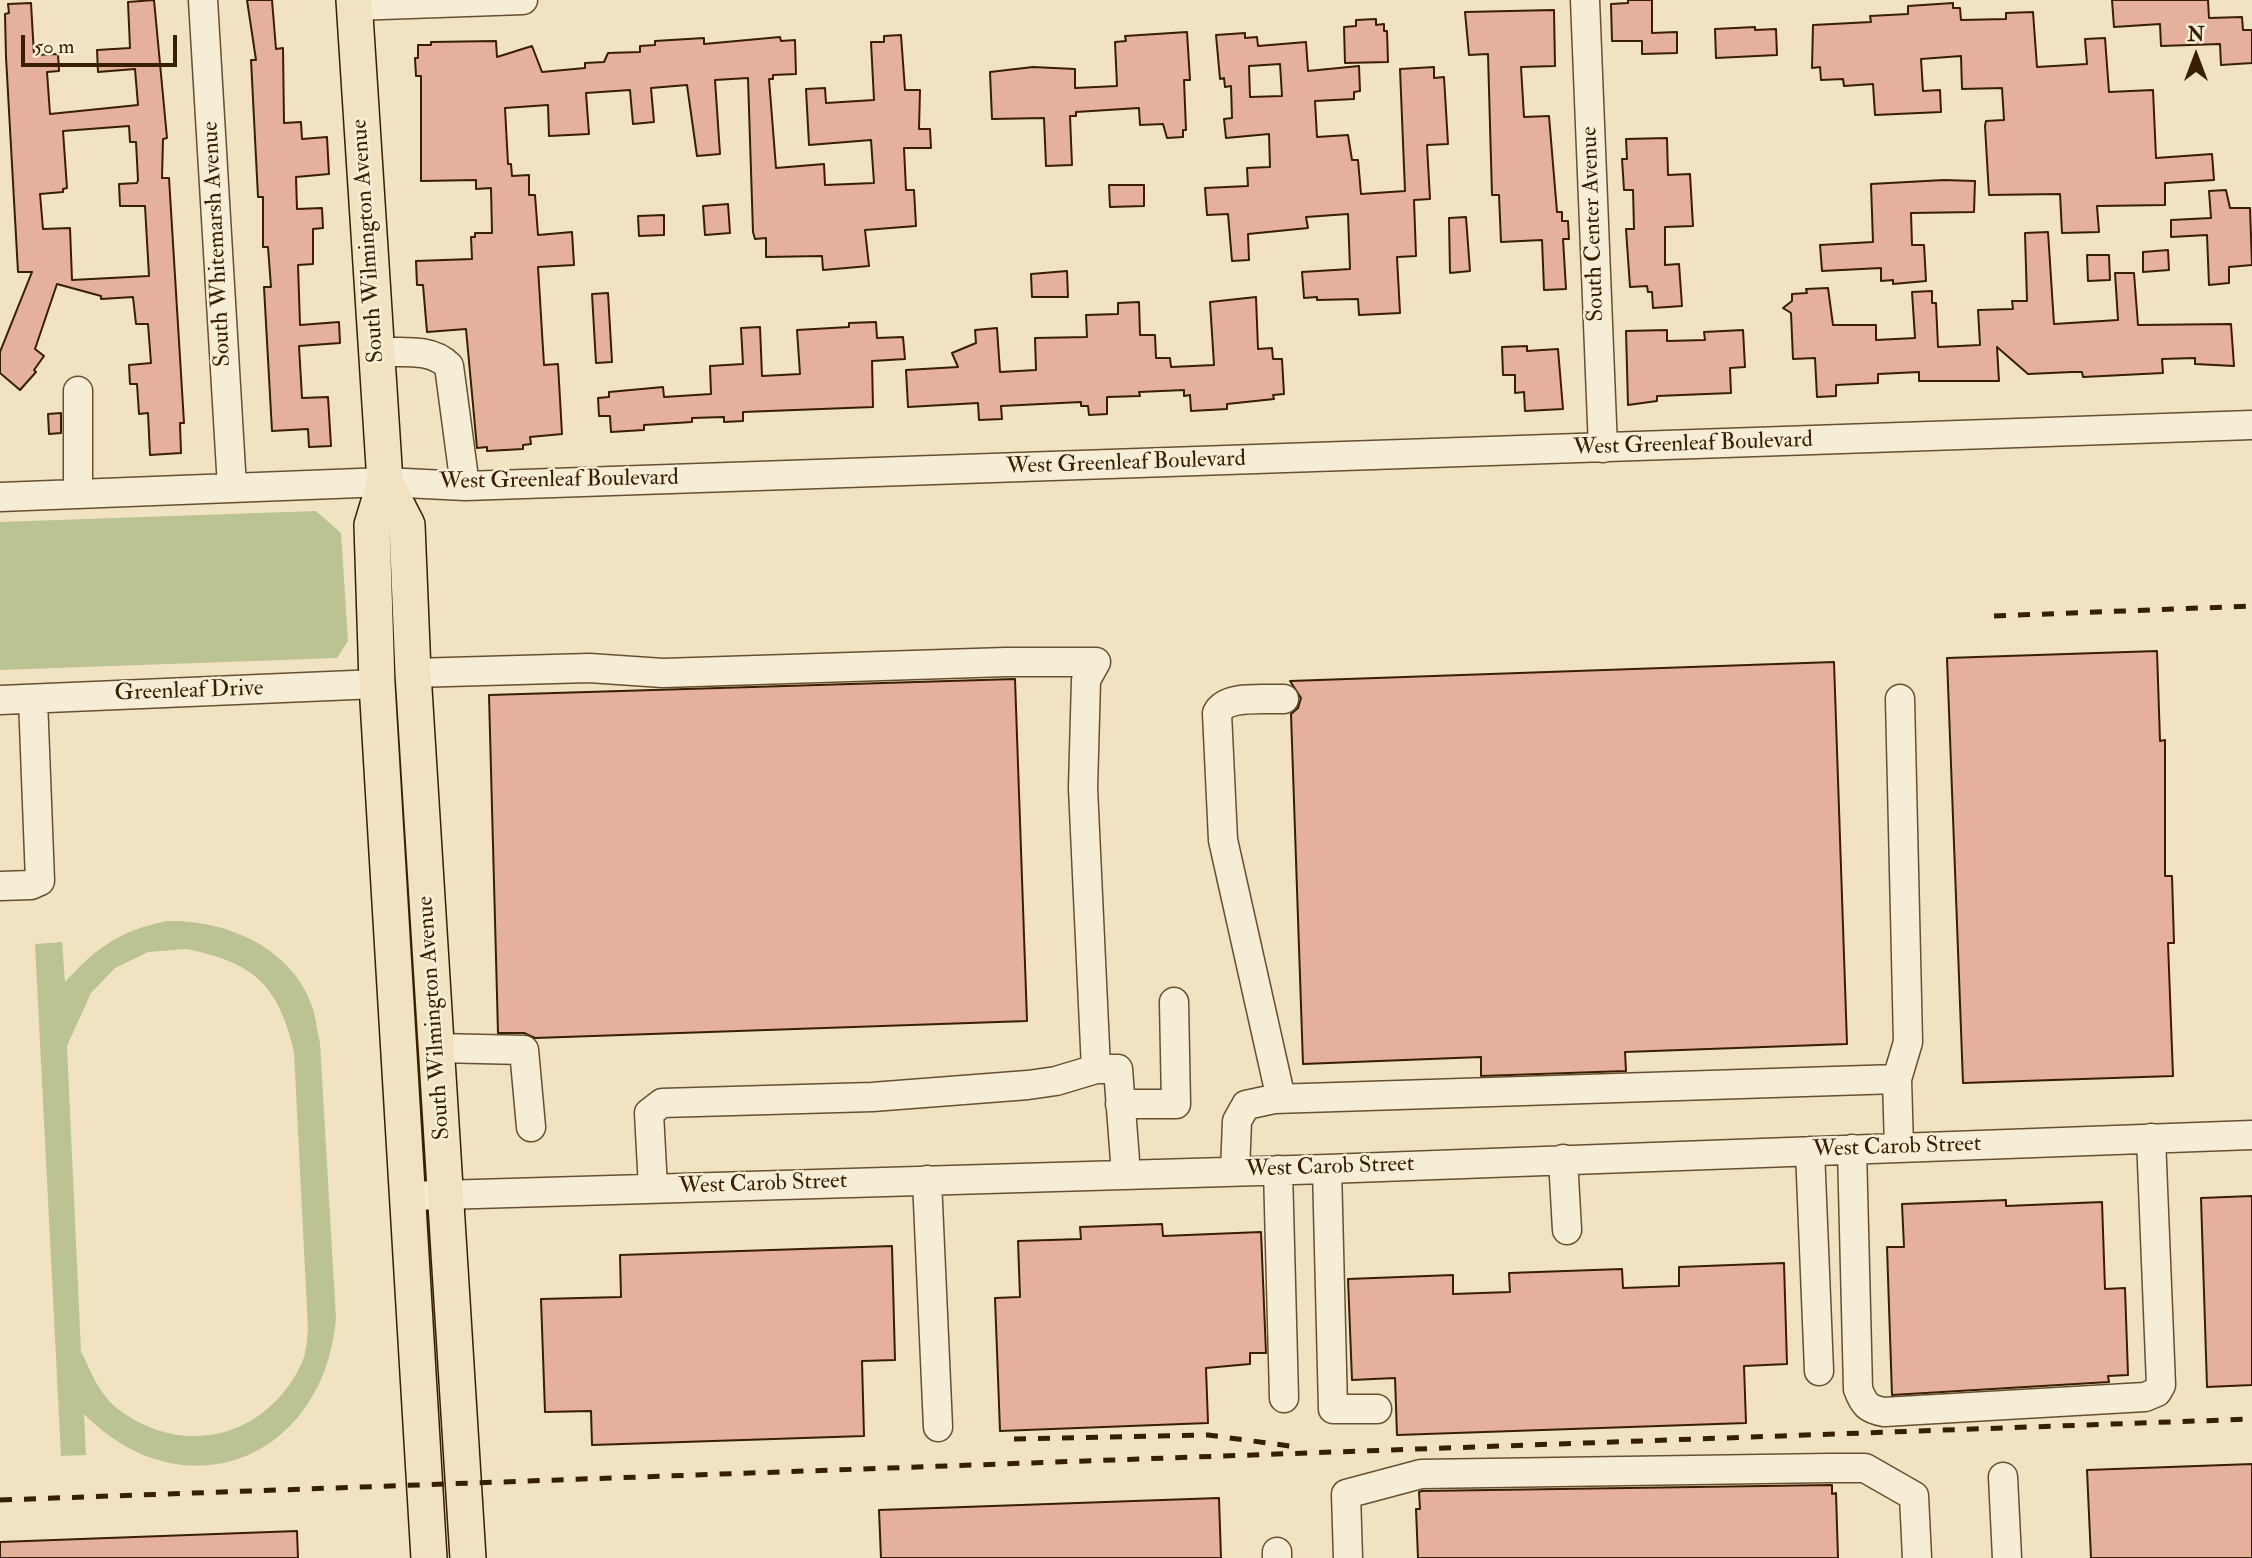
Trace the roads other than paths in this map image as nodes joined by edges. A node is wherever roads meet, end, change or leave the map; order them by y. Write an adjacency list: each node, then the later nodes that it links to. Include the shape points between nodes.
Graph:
1 (203, 0): 11 (street, South Whitemarsh Avenue)
2 (523, 0): 4 (street)
3 (1586, 0): 8 (street, South Center Avenue)
4 (354, 3): 5 (main road, South Wilmington Avenue)
5 (376, 352): 9 (main road, South Wilmington Avenue); 10 (street, via 422,353 441,357 449,366)
6 (78, 391): 12 (street)
7 (2252, 425): 8 (street, West Greenleaf Boulevard)
8 (1603, 448): 10 (street, West Greenleaf Boulevard)
9 (385, 482): 10 (street, West Greenleaf Boulevard); 11 (street, West Greenleaf Boulevard); 14 (main road, South Wilmington Avenue, via 407,525); 15 (main road, South Wilmington Avenue, via 372,525)
10 (465, 486)
11 (232, 487): 12 (street, West Greenleaf Boulevard)
12 (78, 494): 13 (street, West Greenleaf Boulevard)
13 (0, 497)
14 (413, 673): 22 (main road, South Wilmington Avenue); 23 (street, via 589,668 663,673 1096,662 1086,680 1083,788)
15 (377, 684): 16 (street, Greenleaf Drive); 41 (main road, South Wilmington Avenue)
16 (33, 699): 19 (street, Greenleaf Drive); 20 (street, via 40,881)
17 (1284, 699): 25 (street, via 1229,702 1217,713 1223,840 1279,1090)
18 (1900, 699): 24 (street, via 1908,1042)
19 (0, 700)
20 (0, 887)
21 (1174, 1002): 26 (street, via 1176,1104)
22 (437, 1048): 27 (street, via 524,1050); 40 (main road, South Wilmington Avenue)
23 (1096, 1069): 26 (street, via 1118,1069); 39 (street, via 1056,1081 1015,1086 872,1097 662,1103 649,1113)
24 (1897, 1079): 25 (street); 30 (street)
25 (1274, 1099): 36 (street, via 1246,1105 1237,1121)
26 (1120, 1104): 37 (street)
27 (531, 1127)
28 (2252, 1135): 29 (street, West Carob Street)
29 (2151, 1139): 30 (street, West Carob Street); 31 (street, via 2161,1385 2157,1392 2145,1398 1884,1412 1863,1403 1858,1389)
30 (1899, 1147): 31 (street, West Carob Street)
31 (1852, 1149): 32 (street, West Carob Street)
32 (1810, 1151): 33 (street, West Carob Street); 43 (street)
33 (1563, 1160): 34 (street, West Carob Street); 42 (street)
34 (1327, 1169): 35 (street, West Carob Street); 45 (street, via 1334,1409)
35 (1278, 1170): 36 (street, West Carob Street); 44 (street)
36 (1235, 1171): 37 (street, West Carob Street)
37 (1126, 1174): 38 (street, West Carob Street)
38 (927, 1180): 39 (street, West Carob Street); 46 (street)
39 (653, 1188): 40 (street, West Carob Street)
40 (447, 1194): 41 (street, West Carob Street); 49 (main road, South Wilmington Avenue)
41 (408, 1196): 48 (main road, South Wilmington Avenue)
42 (1567, 1230)
43 (1819, 1371)
44 (1284, 1398)
45 (1377, 1409)
46 (939, 1427)
47 (2003, 1477): 52 (street)
48 (429, 1558)
49 (468, 1558)
50 (1348, 1558): 51 (street, via 1346,1494 1421,1474 1865,1468 1914,1496)
51 (1917, 1558)
52 (2007, 1558)

